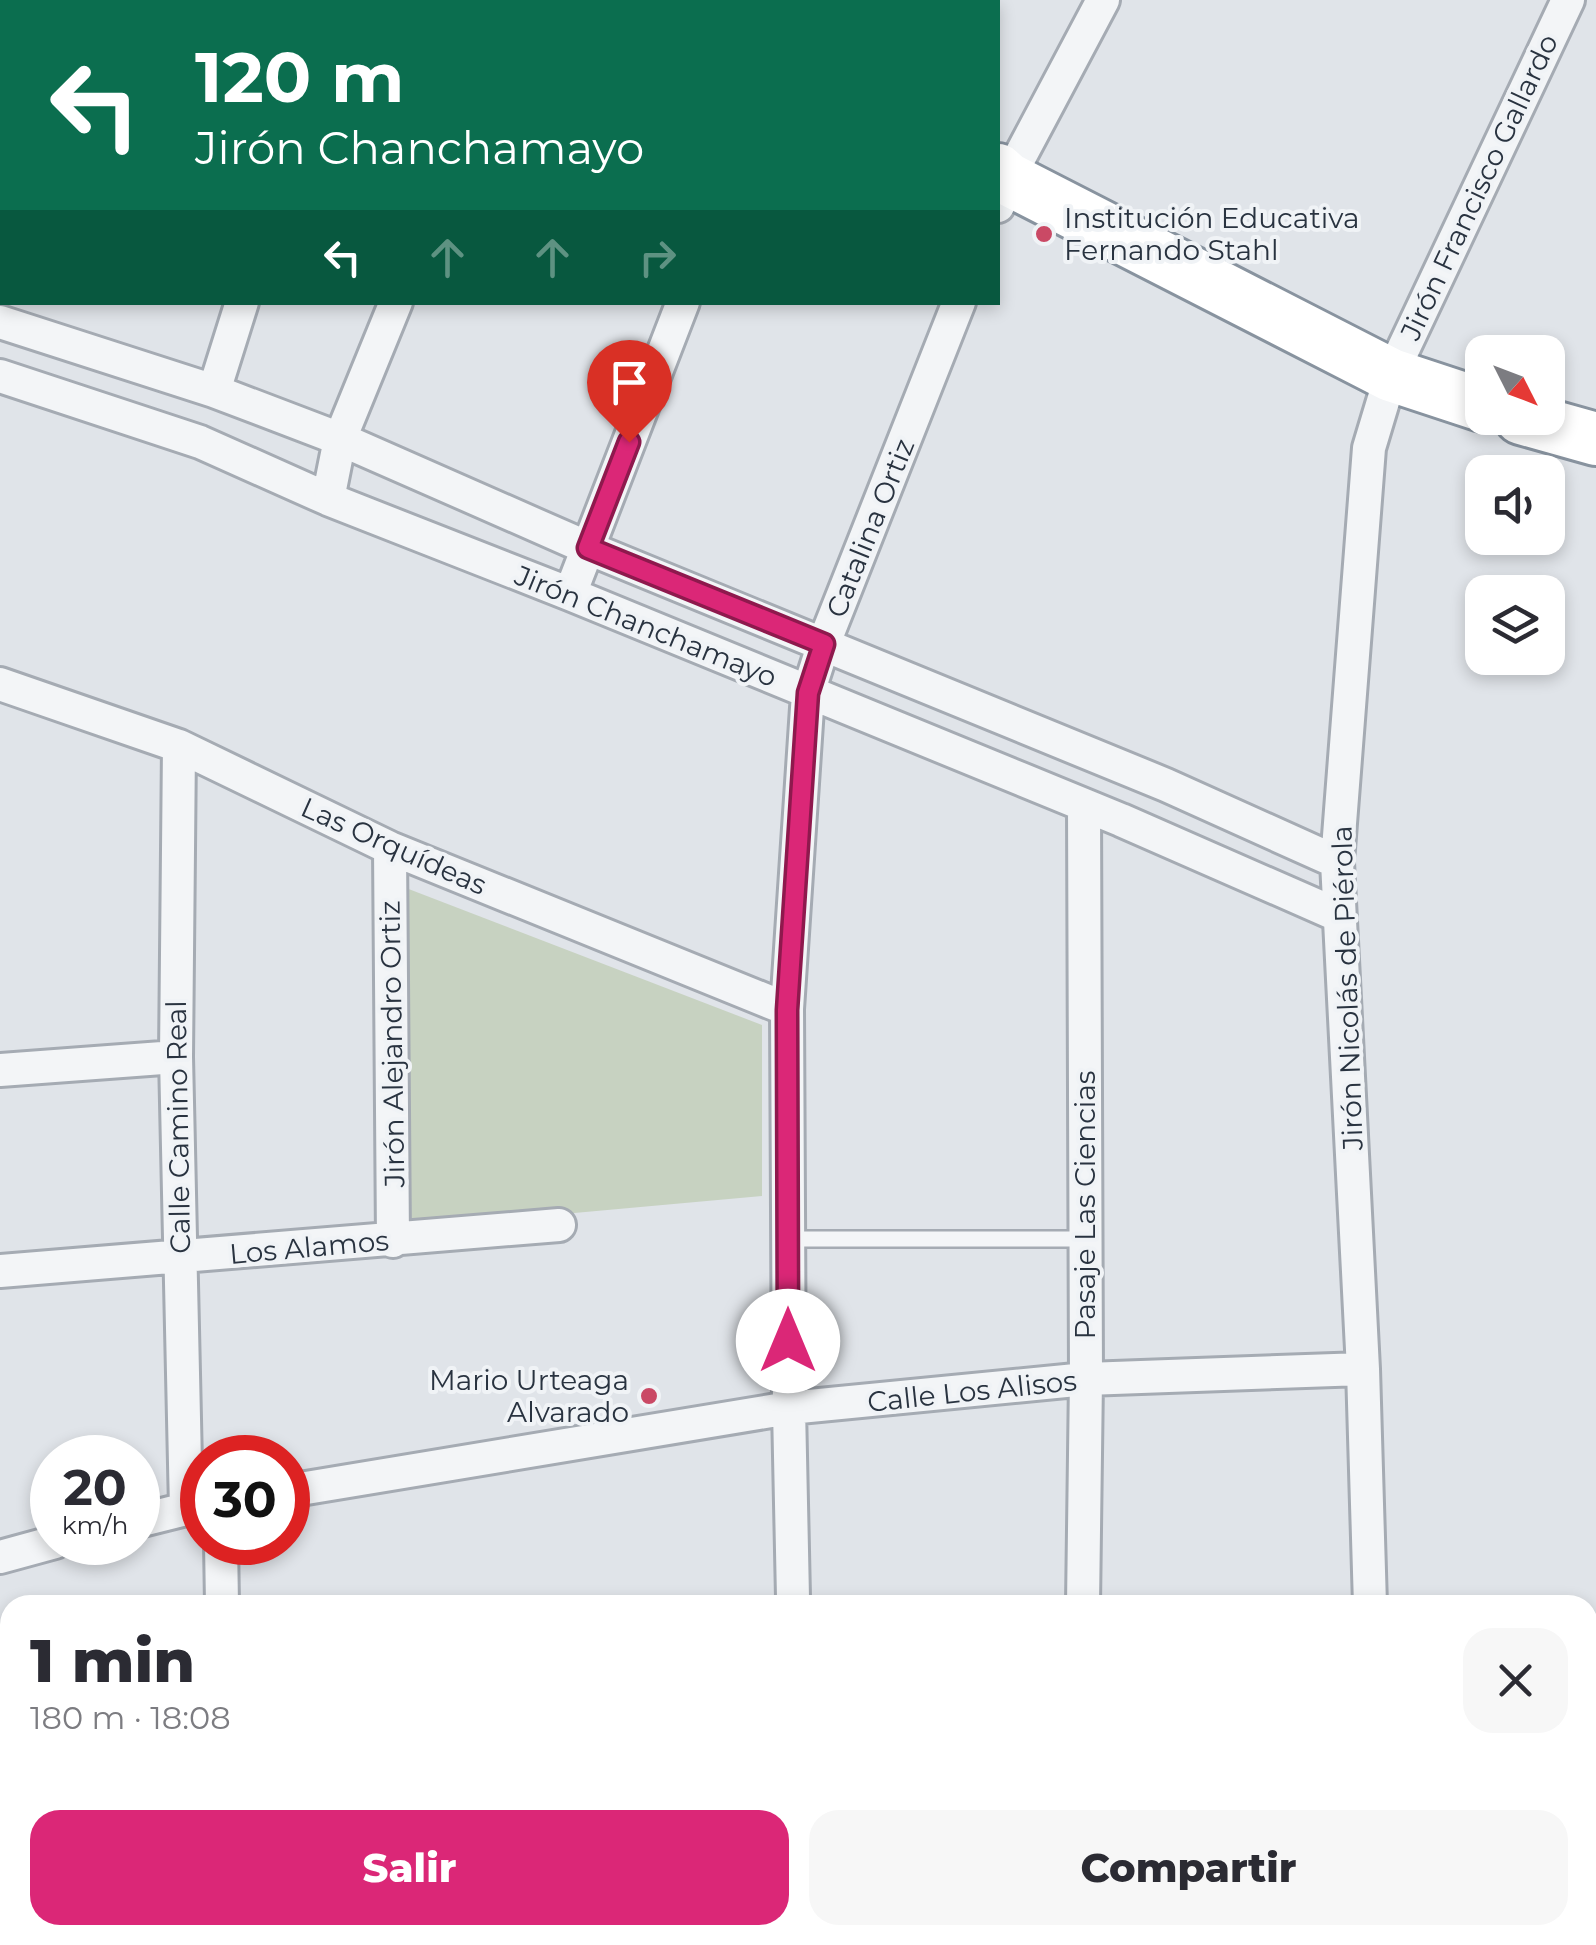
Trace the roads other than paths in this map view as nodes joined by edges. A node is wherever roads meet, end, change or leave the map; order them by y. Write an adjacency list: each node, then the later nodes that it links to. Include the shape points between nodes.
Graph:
1 (1103, 0): 3 (street)
2 (1568, 0): 9 (street, Jirón Francisco Gallardo)
3 (1001, 185): 9 (highway)
4 (241, 305): 11 (street)
5 (395, 305): 15 (street)
6 (682, 305): 17 (street)
7 (958, 305): 19 (street, Catalina Ortiz)
8 (0, 322): 11 (street, Jirón Chanchamayo)
9 (1391, 375): 12 (highway); 25 (street, Jirón Nicolás de Piérola, via 1369,448)
10 (0, 376): 16 (street, Jirón Chanchamayo, via 200,442)
11 (214, 391): 15 (street, Jirón Chanchamayo)
12 (1465, 399)
13 (1565, 430): 14 (highway)
14 (1596, 439)
15 (340, 440): 16 (street); 17 (street, Jirón Chanchamayo)
16 (328, 499): 18 (street, Jirón Chanchamayo)
17 (588, 548): 18 (street); 19 (street, Jirón Chanchamayo)
18 (570, 594): 21 (street, Jirón Chanchamayo)
19 (824, 644): 21 (street, Catalina Ortiz); 25 (street, Jirón Chanchamayo)
20 (0, 684): 22 (street, Las Orquídeas)
21 (808, 693): 23 (street, Jirón Chanchamayo); 27 (street, Catalina Ortiz)
22 (179, 746): 24 (street, Las Orquídeas); 28 (street, Calle Camino Real)
23 (1084, 805): 26 (street, Jirón Chanchamayo); 31 (street, Pasaje Las Ciencias)
24 (390, 848): 27 (street, Las Orquídeas); 32 (street, Jirón Alejandro Ortiz)
25 (1337, 862): 26 (street, Jirón Nicolás de Piérola)
26 (1340, 916): 36 (street, Jirón Nicolás de Piérola)
27 (787, 1010): 33 (street, Catalina Ortiz)
28 (176, 1057): 29 (street); 34 (street, Calle Camino Real)
29 (0, 1070)
30 (559, 1225): 32 (street, Los Alamos)
31 (1086, 1239): 33 (lane); 37 (street, Pasaje Las Ciencias)
32 (393, 1240): 34 (street, Los Alamos)
33 (788, 1240): 38 (street, Catalina Ortiz)
34 (180, 1258): 35 (street, Los Alamos); 39 (street, Calle Camino Real)
35 (0, 1271)
36 (1363, 1369): 37 (street, Calle Los Alisos); 47 (street, Jirón Nicolás de Piérola)
37 (1086, 1379): 38 (street, Calle Los Alisos); 46 (street, Pasaje Las Ciencias)
38 (789, 1408): 40 (street, Calle Los Alisos); 45 (street, Catalina Ortiz)
39 (190, 1435)
40 (310, 1486)
41 (30, 1549): 42 (street)
42 (0, 1557)
43 (221, 1565): 44 (street)
44 (222, 1595)
45 (794, 1595)
46 (1083, 1595)
47 (1370, 1595)

